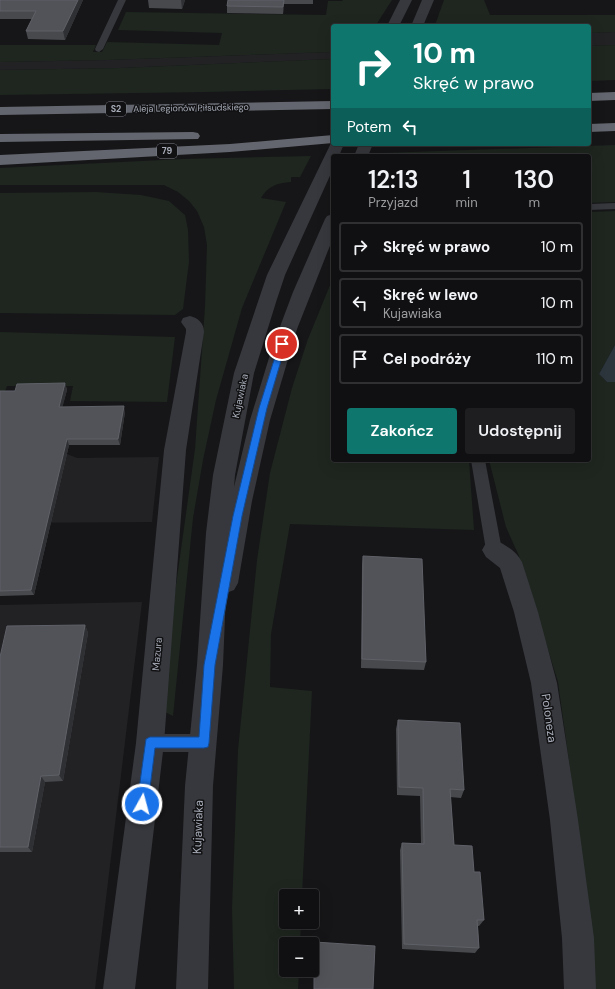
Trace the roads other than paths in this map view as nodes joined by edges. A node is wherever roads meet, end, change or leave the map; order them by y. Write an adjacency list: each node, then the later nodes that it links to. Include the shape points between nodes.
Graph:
1 (122, 0): 6 (lane)
2 (406, 0): 4 (street)
3 (428, 0): 5 (street)
4 (394, 24)
5 (418, 24)
6 (99, 49)
7 (615, 96): 8 (highway)
8 (591, 97)
9 (331, 105): 10 (highway, Aleja Legionów Piłsudskiego / S2)
10 (0, 111)
11 (615, 127): 12 (highway)
12 (591, 128)
13 (331, 135): 14 (highway)
14 (0, 138)
15 (331, 139): 17 (highway, 79, via 230,148)
16 (331, 155): 24 (street, Kujawiaka, via 275,279 253,342 240,392 221,496)
17 (0, 160)
18 (615, 206): 19 (lane)
19 (591, 207)
20 (331, 224): 24 (street, Kujawiaka, via 289,326 263,408 238,516)
21 (190, 322): 25 (street, Mazura, via 195,327 195,332 175,450)
22 (478, 462): 23 (lane, Poloneza)
23 (494, 550): 29 (street, Poloneza, via 510,562 544,683 577,931)
24 (210, 665): 26 (street, Kujawiaka)
25 (150, 743): 26 (lane); 27 (street, Mazura)
26 (204, 743): 28 (street, Kujawiaka, via 199,786)
27 (119, 989)
28 (192, 989)
29 (580, 989)

